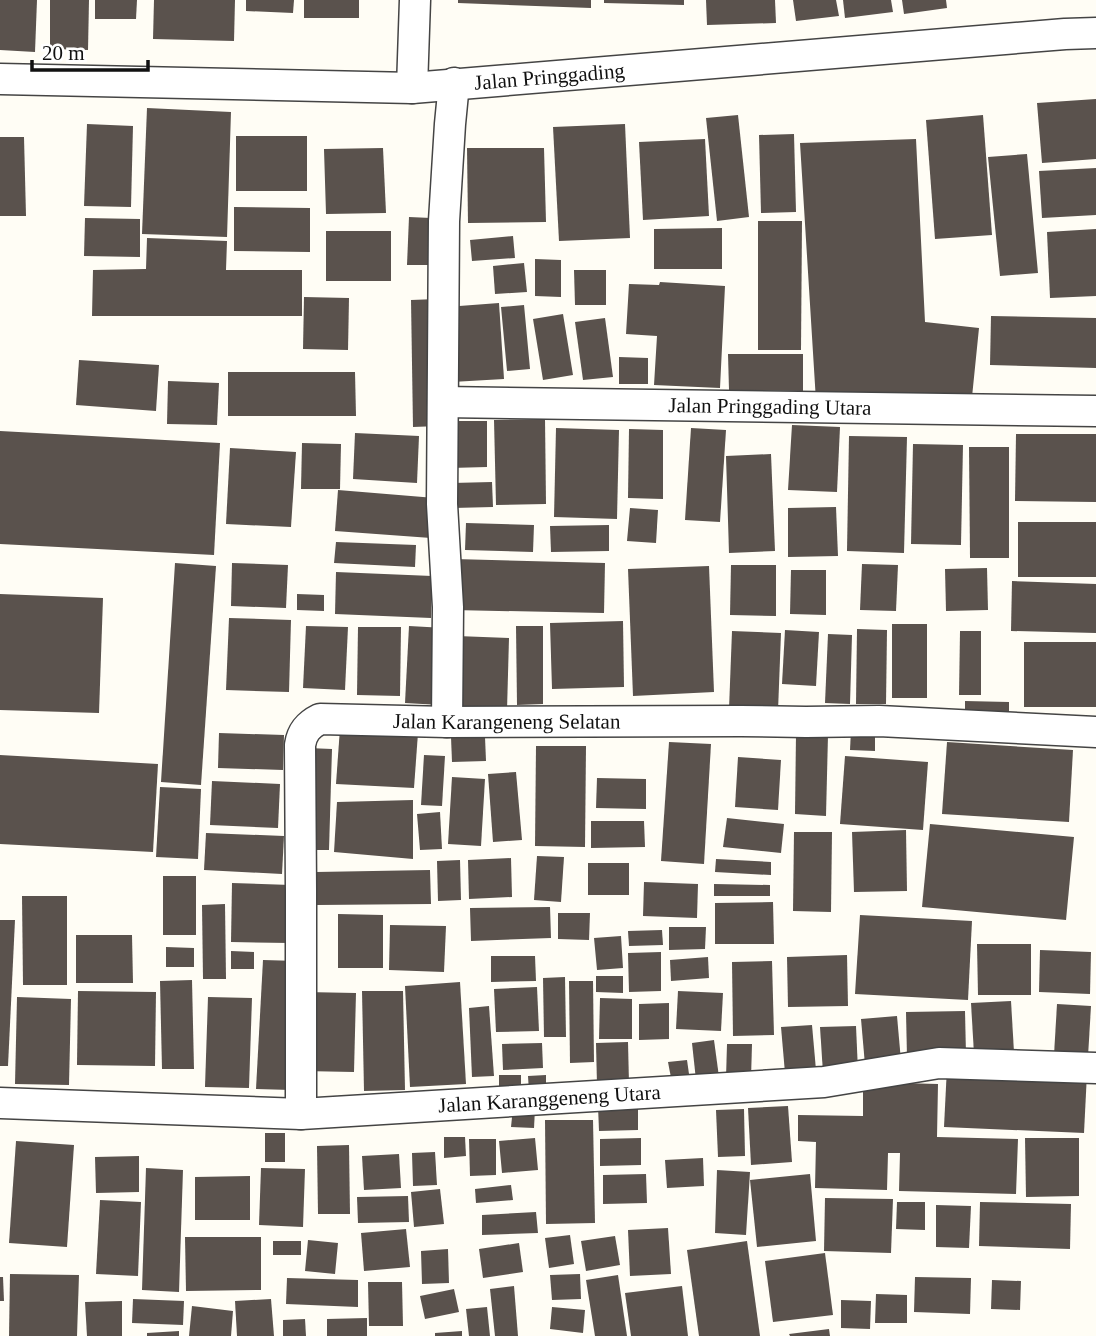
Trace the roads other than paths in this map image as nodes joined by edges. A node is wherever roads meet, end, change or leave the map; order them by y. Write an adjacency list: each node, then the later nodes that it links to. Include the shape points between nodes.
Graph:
1 (415, 0): 5 (street)
2 (1096, 33): 4 (street, Jalan Pringgading)
3 (0, 79): 5 (street, Jalan Pringgading)
4 (454, 83): 5 (street, Jalan Pringgading); 6 (street, via 444,221)
5 (412, 88)
6 (443, 402): 7 (street, Jalan Pringgading Utara); 8 (street)
7 (1096, 411)
8 (447, 722): 9 (street, Jalan Karangeneng Selatan, via 879,720); 12 (street, Jalan Karangeneng Selatan, via 320,719 301,736)
9 (1096, 732)
10 (1096, 1068): 12 (street, Jalan Karanggeneng Utara, via 939,1063 824,1082)
11 (0, 1103): 12 (street, Jalan Karanggeneng Utara)
12 (301, 1114)

